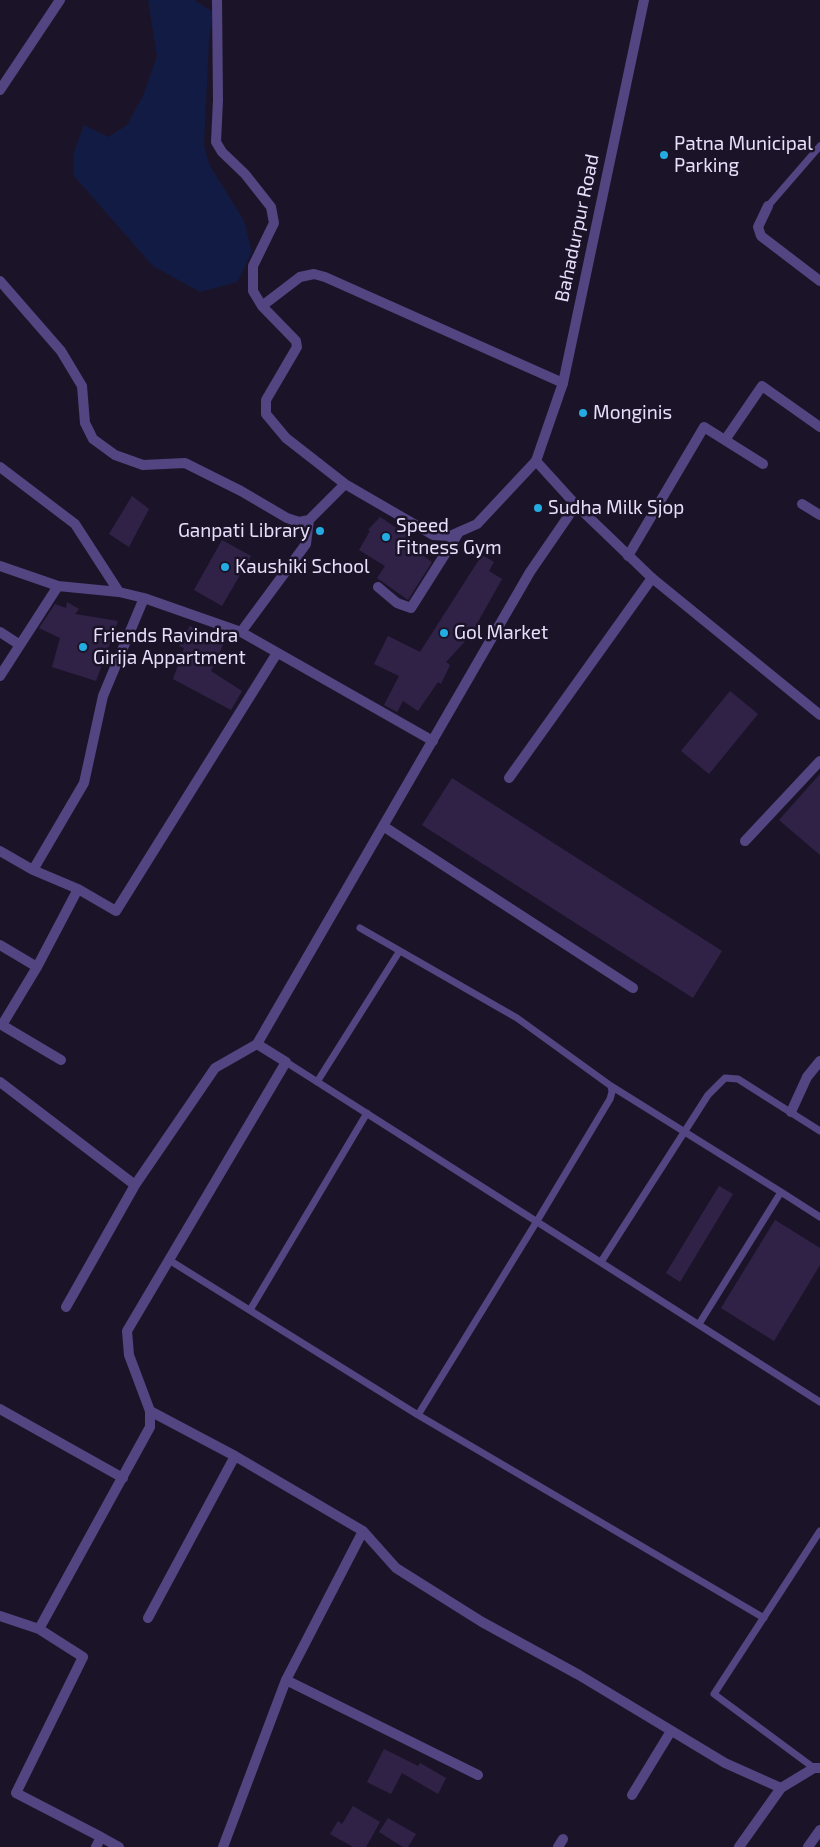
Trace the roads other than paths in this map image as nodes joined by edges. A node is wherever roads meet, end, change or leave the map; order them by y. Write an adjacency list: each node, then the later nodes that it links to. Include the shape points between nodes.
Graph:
1 (60, 0): 4 (street)
2 (217, 0): 9 (street, via 216,142 245,174 274,214 274,223 253,266 253,291)
3 (644, 0): 10 (street, Bahadurpur Road)
4 (0, 90)
5 (820, 146): 6 (lane)
6 (768, 206): 8 (street, via 758,227 762,236)
7 (0, 281): 20 (street, via 61,351 82,386 85,423 93,439 115,455 143,465 185,463 287,518 299,522)
8 (820, 281)
9 (262, 306): 10 (street, via 300,277 314,274); 16 (street, via 296,341 297,347 266,400 266,414 286,438)
10 (563, 383): 13 (street, Bahadurpur Road)
11 (820, 427): 12 (street, via 762,386)
12 (725, 440): 14 (street); 22 (street, via 704,427)
13 (536, 461): 18 (street); 21 (street, via 477,524)
14 (763, 464)
15 (0, 467): 27 (street, via 75,524)
16 (345, 484): 20 (street); 21 (street, via 433,535 450,536)
17 (802, 504): 19 (street)
18 (576, 505): 22 (street); 35 (street, via 530,572)
19 (820, 515)
20 (309, 520): 30 (street, via 306,544)
21 (459, 532): 26 (street, via 411,608 397,603)
22 (628, 556): 24 (street)
23 (0, 566): 25 (street)
24 (652, 578): 34 (street); 37 (street)
25 (58, 586): 27 (street); 31 (street)
26 (378, 587)
27 (119, 592): 28 (street)
28 (144, 598): 30 (street); 41 (street, via 103,696 84,783)
29 (0, 632): 31 (street)
30 (241, 632): 32 (street)
31 (20, 645): 33 (street)
32 (277, 653): 35 (street); 42 (street, via 116,910)
33 (0, 676)
34 (820, 715)
35 (433, 741): 38 (street)
36 (820, 761): 39 (street)
37 (509, 778)
38 (384, 826): 47 (street); 48 (street)
39 (745, 841)
40 (0, 851): 41 (street)
41 (33, 870): 42 (street)
42 (78, 889): 46 (street)
43 (360, 928): 45 (lane)
44 (0, 946): 46 (street)
45 (399, 952): 53 (lane); 54 (lane, via 517,1018)
46 (37, 966): 49 (street, via 2,1025)
47 (633, 988)
48 (257, 1044): 51 (street); 59 (street, via 215,1068)
49 (61, 1060)
50 (820, 1061): 55 (street, via 806,1078)
51 (286, 1062): 53 (lane); 63 (street)
52 (0, 1082): 59 (street)
53 (317, 1082): 56 (lane)
54 (611, 1086): 57 (lane); 62 (lane, via 610,1099)
55 (791, 1112): 57 (lane, via 738,1080 724,1078 708,1094); 58 (lane)
56 (367, 1113): 62 (lane); 66 (lane)
57 (685, 1130): 60 (lane); 64 (lane)
58 (820, 1131)
59 (135, 1185): 65 (street)
60 (781, 1192): 61 (lane); 67 (lane)
61 (820, 1217)
62 (537, 1221): 64 (lane); 71 (lane)
63 (169, 1260): 66 (lane); 70 (street, via 127,1331 129,1355)
64 (601, 1262): 67 (lane)
65 (66, 1307)
66 (250, 1310): 71 (lane)
67 (699, 1324): 68 (lane)
68 (820, 1402)
69 (0, 1409): 73 (street)
70 (150, 1411): 72 (street); 73 (street, via 150,1427)
71 (418, 1415): 78 (lane)
72 (235, 1456): 74 (street); 77 (street)
73 (123, 1478): 79 (street)
74 (363, 1531): 80 (street); 81 (street, via 396,1568 482,1622 579,1674)
75 (820, 1531): 78 (lane)
76 (0, 1616): 79 (street)
77 (148, 1618)
78 (764, 1618): 82 (lane, via 714,1694)
79 (39, 1629): 87 (street, via 83,1657 16,1793)
80 (286, 1680): 83 (street); 90 (street)
81 (671, 1731): 84 (street, via 725,1763); 85 (street)
82 (817, 1768): 84 (street)
83 (478, 1774)
84 (781, 1788): 91 (street)
85 (632, 1795)
86 (820, 1830): 92 (street)
87 (101, 1837): 88 (street); 89 (street)
88 (96, 1847)
89 (119, 1847)
90 (223, 1847)
91 (739, 1847)
92 (808, 1847)

